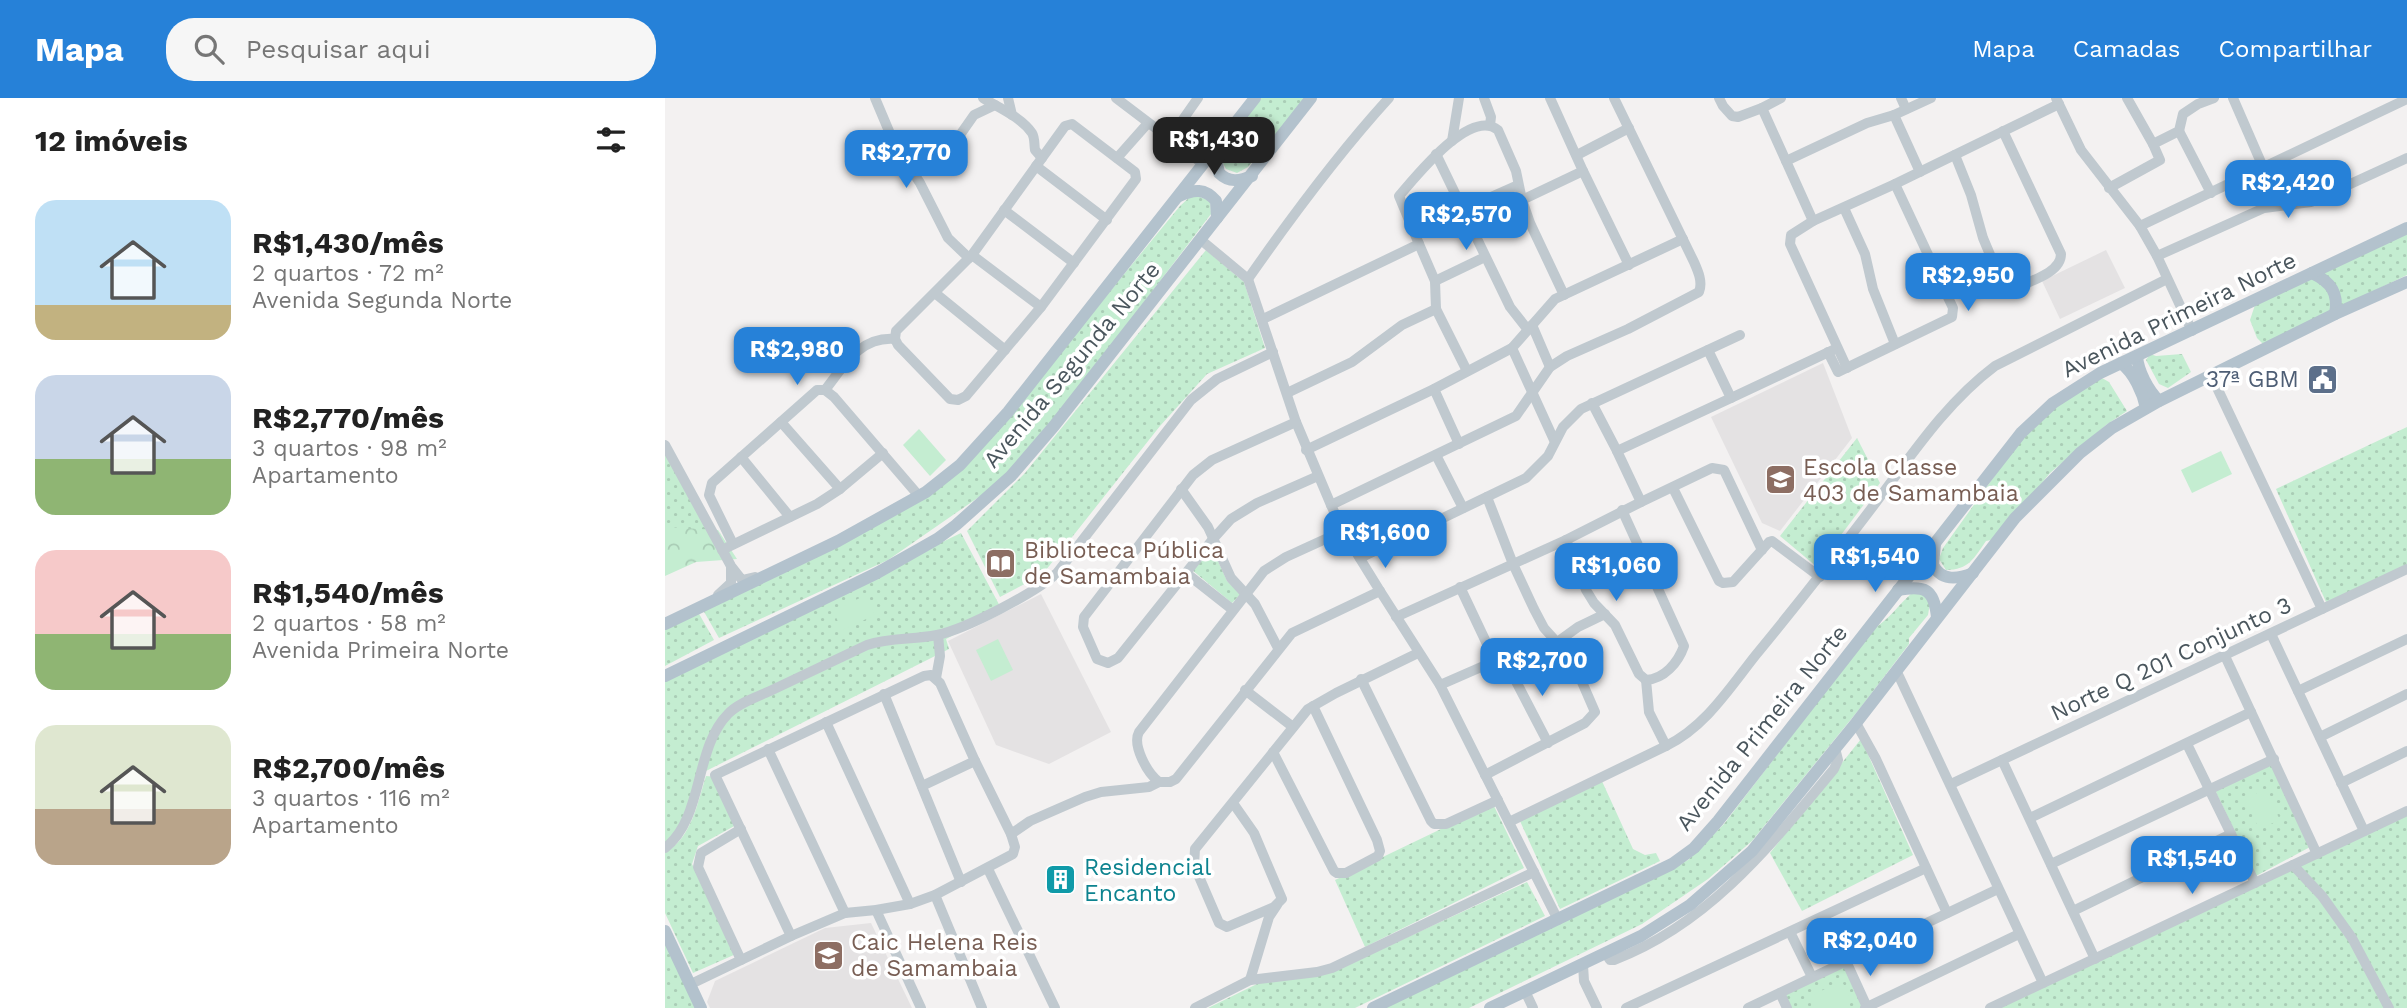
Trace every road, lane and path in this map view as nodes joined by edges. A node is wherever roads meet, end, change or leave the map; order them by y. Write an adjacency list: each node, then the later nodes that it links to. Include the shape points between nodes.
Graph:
1 (875, 98): 66 (street, via 894,143 949,238)
2 (983, 98): 22 (street)
3 (1008, 98): 25 (street)
4 (1116, 98): 27 (street)
5 (1198, 98): 32 (street)
6 (1255, 98): 34 (main road, Avenida Segunda Norte)
7 (1311, 98): 48 (main road, Avenida Segunda Norte)
8 (1389, 98): 72 (street, via 1313,188)
9 (1459, 98): 33 (street)
10 (1484, 98): 28 (street)
11 (1549, 98): 38 (street)
12 (1614, 98): 29 (street)
13 (1719, 98): 23 (street, via 1732,116)
14 (1781, 98): 23 (street)
15 (1901, 98): 24 (street)
16 (1931, 98): 24 (street)
17 (2127, 98): 35 (street)
18 (2214, 98): 31 (street, via 2183,114)
19 (2233, 98): 45 (street)
20 (2403, 100): 45 (street)
21 (2057, 101): 30 (street); 51 (street, via 2081,150)
22 (995, 105): 25 (street); 37 (street, via 974,115)
23 (1762, 108): 42 (street)
24 (1906, 109): 26 (street)
25 (1012, 115): 43 (street, via 1032,133)
26 (1894, 115): 42 (street); 47 (street)
27 (1148, 123): 32 (street); 40 (street)
28 (1490, 125): 33 (street); 50 (street, via 1503,138)
29 (1629, 128): 38 (street); 63 (street)
30 (2003, 131): 39 (street); 39 (street, via 2061,254 2055,269 2015,288 2001,283)
31 (2179, 131): 35 (street); 52 (street)
32 (1170, 138): 44 (street)
33 (1452, 141): 36 (street)
34 (1219, 144): 44 (main road, Avenida Segunda Norte); 48 (main road, via 1216,159 1223,177 1236,181)
35 (2153, 144): 51 (street, via 2160,160)
36 (1436, 154): 56 (street); 65 (street, via 1399,196)
37 (942, 155)
38 (1577, 155): 46 (street)
39 (1955, 155): 47 (street)
40 (1117, 158): 43 (street, via 1072,124 1065,126); 59 (street, via 1137,176)
41 (2407, 159): 67 (street, via 2311,202 2264,208)
42 (1786, 161): 60 (street)
43 (1039, 162): 57 (street); 59 (street)
44 (1203, 164): 53 (main road, Avenida Segunda Norte)
45 (2263, 167): 52 (street)
46 (1583, 171): 54 (street); 70 (street)
47 (1920, 172): 49 (street)
48 (1252, 176): 58 (main road, Avenida Segunda Norte)
49 (1895, 184): 55 (street); 86 (street, via 1953,313 1938,325)
50 (1518, 186): 54 (street); 56 (street)
51 (2109, 188): 61 (street)
52 (2211, 192): 61 (street)
53 (1176, 198): 58 (main road, via 1191,191 1206,192 1216,201); 119 (main road, Avenida Segunda Norte, via 990,434 960,465)
54 (1522, 200): 77 (street)
55 (1844, 208): 60 (street); 86 (street, via 1865,254)
56 (1464, 209): 68 (street)
57 (1004, 210): 66 (street); 69 (street)
58 (1217, 218): 64 (main road, Avenida Segunda Norte)
59 (1107, 220): 69 (street)
60 (1813, 221): 90 (street, via 1791,235 1790,244)
61 (2140, 226): 67 (street)
62 (2407, 228): 71 (main road, Avenida Primeira Norte)
63 (1683, 239): 70 (street); 94 (street, via 1699,275 1699,292)
64 (1201, 240): 72 (street); 162 (main road, Avenida Segunda Norte, via 1054,426 1011,476 956,525 877,573)
65 (1419, 244): 74 (street); 81 (street)
66 (971, 256): 76 (street); 78 (street)
67 (2157, 256): 73 (street)
68 (1485, 257): 74 (street); 82 (street, via 1510,307)
69 (1074, 264): 78 (street)
70 (1629, 265): 77 (street)
71 (2312, 272): 80 (main road, via 2334,289); 83 (main road, Avenida Primeira Norte)
72 (1248, 279): 81 (street)
73 (2167, 279): 83 (street); 139 (street, via 1995,366 1971,385 1940,418)
74 (1435, 281): 79 (street)
75 (2407, 282): 80 (main road)
76 (935, 293): 85 (street, via 899,328); 88 (street)
77 (1564, 295): 82 (street, via 1547,306)
78 (1041, 307): 88 (street)
79 (1436, 309): 95 (street); 99 (street, via 1402,325 1352,362)
80 (2335, 314): 96 (main road)
81 (1263, 319): 91 (street)
82 (1530, 327): 87 (street); 94 (street)
83 (2192, 331): 92 (main road, Avenida Primeira Norte)
84 (1740, 335): 89 (street)
85 (895, 339): 88 (street, via 946,398 953,400 966,397); 98 (street, via 880,339 860,348)
86 (1895, 344): 90 (street, via 1847,368)
87 (1513, 348): 95 (street); 100 (street)
88 (1005, 350)
89 (1708, 350): 101 (street); 103 (street)
90 (1833, 350): 101 (street)
91 (1273, 352): 99 (street); 153 (street, via 1217,379 1191,400 1050,579)
92 (2137, 356): 93 (main road, Avenida Primeira Norte); 102 (main road, via 2137,364)
93 (2121, 363): 104 (main road); 130 (main road, Avenida Primeira Norte, via 2053,403 2021,433)
94 (1550, 367): 100 (street)
95 (1467, 371): 97 (street)
96 (2211, 375): 102 (main road); 146 (street)
97 (1434, 389): 108 (street); 110 (street)
98 (825, 390): 105 (street, via 814,392); 112 (street)
99 (1287, 393): 106 (street)
100 (1533, 394): 107 (street); 108 (street, via 1516,415)
101 (1731, 398): 111 (street)
102 (2159, 401): 104 (main road)
103 (1592, 403): 107 (street, via 1572,417); 111 (street)
104 (2147, 408): 138 (main road, via 2112,429 2052,479)
105 (782, 422): 114 (street); 117 (street)
106 (1296, 422): 110 (street); 118 (street, via 1212,460)
107 (1554, 440): 120 (street, via 1535,471)
108 (1459, 444): 113 (street)
109 (665, 446): 131 (street)
110 (1306, 450): 115 (street)
111 (1617, 452): 121 (street)
112 (883, 453): 117 (street); 119 (street)
113 (1436, 455): 122 (street); 123 (street)
114 (741, 457): 125 (street); 129 (street, via 712,482 709,491)
115 (1318, 477): 122 (street); 127 (street, via 1257,503 1231,519)
116 (1673, 488): 121 (street); 132 (street, via 1712,468 1724,470); 132 (street, via 1719,581 1733,582)
117 (840, 489): 125 (street)
118 (1181, 489): 127 (street); 137 (street, via 1084,617 1083,628 1097,659 1108,663 1118,657)
119 (919, 496): 140 (main road, Avenida Segunda Norte)
120 (1487, 497): 123 (street); 134 (street)
121 (1641, 502): 124 (street)
122 (1331, 505): 126 (street)
123 (1463, 508): 133 (street)
124 (1622, 510): 128 (street); 165 (street, via 1684,646 1660,678)
125 (790, 516): 129 (street)
126 (1343, 531): 133 (street); 144 (street, via 1274,564)
127 (1213, 538): 137 (street); 144 (street, via 1231,578)
128 (1566, 540): 134 (street); 148 (street, via 1586,590)
129 (733, 544): 131 (street)
130 (1935, 544): 138 (main road, via 1933,565 1940,575 1953,578); 142 (main road, Avenida Primeira Norte)
131 (722, 550): 135 (street)
132 (1762, 550): 139 (street, via 1776,542)
133 (1360, 558): 143 (street)
134 (1513, 564): 141 (street); 155 (street, via 1544,628)
135 (731, 566): 140 (street, via 742,580); 145 (street, via 731,583)
136 (2407, 569): 146 (street, Norte Q 201 Conjunto 3)
137 (1187, 573): 147 (street)
138 (1973, 573): 150 (main road)
139 (1820, 577): 179 (street, via 1707,716)
140 (762, 579): 145 (main road, Avenida Segunda Norte)
141 (1460, 587): 149 (street); 159 (street)
142 (1898, 590): 150 (main road, via 1914,587 1929,592); 220 (main road, Avenida Primeira Norte, via 1694,848 1672,864)
143 (1380, 591): 149 (street); 156 (street, via 1299,629)
144 (1247, 593): 147 (street); 156 (street)
145 (716, 600): 151 (main road, Avenida Segunda Norte)
146 (2322, 609): 152 (street, Norte Q 201 Conjunto 3)
147 (1233, 610): 189 (street, via 1136,736)
148 (1605, 614): 155 (street); 165 (street)
149 (1396, 617): 157 (street)
150 (1937, 617): 161 (main road)
151 (665, 624)
152 (2271, 634): 158 (street, Norte Q 201 Conjunto 3); 168 (street)
153 (938, 635): 163 (street); 186 (street, via 884,639 749,701 729,713 718,728)
154 (2407, 639): 168 (street)
155 (1557, 641): 160 (street); 177 (street, via 1572,659 1595,712 1588,721)
156 (1278, 648): 167 (street)
157 (1417, 653): 164 (street); 166 (street)
158 (2225, 656): 172 (street); 184 (street, Norte Q 201 Conjunto 3)
159 (1496, 661): 160 (street); 166 (street)
160 (1509, 668): 177 (street)
161 (1896, 671): 174 (main road); 191 (street)
162 (665, 676)
163 (936, 678): 169 (street, via 924,676); 185 (street)
164 (1361, 679): 171 (street); 194 (street, via 1431,821 1447,824)
165 (1646, 680): 179 (street, via 1650,712)
166 (1440, 685): 188 (street)
167 (1245, 690): 175 (street); 189 (street, via 1176,779)
168 (2298, 691): 176 (street)
169 (884, 694): 173 (street); 192 (street)
170 (2407, 694): 176 (street)
171 (1313, 706): 175 (street); 182 (street, via 1377,840 1378,856 1337,873)
172 (2251, 712): 178 (street); 183 (street)
173 (826, 722): 180 (street); 214 (street)
174 (1856, 723): 207 (street); 228 (main road, via 1729,873 1641,936)
175 (1293, 727): 182 (street)
176 (2320, 737): 190 (street)
177 (1548, 743): 188 (street)
178 (2187, 744): 193 (street); 197 (street)
179 (1666, 746): 198 (street)
180 (768, 750): 187 (street); 218 (street)
181 (2407, 751): 190 (street)
182 (1273, 752): 195 (street)
183 (2274, 759): 193 (street); 204 (street)
184 (2002, 760): 191 (street, Norte Q 201 Conjunto 3); 197 (street)
185 (975, 761): 192 (street); 201 (street)
186 (702, 771): 187 (street); 203 (street, via 679,835)
187 (715, 775): 199 (street)
188 (1485, 775): 194 (street)
189 (1159, 782): 201 (street, via 1085,797)
190 (2341, 783): 200 (street)
191 (1951, 784): 212 (street)
192 (922, 786): 210 (street)
193 (2208, 790): 202 (street); 205 (street)
194 (1498, 800): 198 (street)
195 (1233, 803): 215 (street, via 1261,849 1281,896); 215 (street, via 1193,857 1219,923 1227,927)
196 (2407, 811): 200 (street)
197 (2030, 818): 205 (street)
198 (1509, 822): 209 (street)
199 (741, 830): 224 (street); 226 (street, via 705,850 698,867)
200 (2364, 831): 204 (street)
201 (1011, 834): 208 (street, via 1013,854)
202 (2231, 834): 211 (street); 217 (street)
203 (665, 848)
204 (2317, 854): 206 (street)
205 (2051, 864): 217 (street)
206 (2293, 865): 211 (street); 251 (street, via 2352,937)
207 (1926, 868): 219 (street); 222 (street)
208 (988, 869): 210 (street); 241 (street)
209 (1534, 872): 220 (street); 231 (street, via 1332,968)
210 (961, 882): 213 (street)
211 (2255, 883): 225 (street)
212 (1998, 889): 219 (street); 223 (street)
213 (935, 895): 214 (street); 240 (street)
214 (910, 904): 216 (street)
215 (1278, 905): 231 (street, via 1269,917)
216 (876, 910): 218 (street); 239 (street)
217 (2073, 911): 225 (street)
218 (845, 913): 224 (street)
219 (1947, 914): 227 (street)
220 (1558, 920): 243 (main road, Avenida Primeira Norte)
221 (665, 931): 234 (main road)
222 (1790, 932): 230 (street); 246 (street)
223 (2018, 934): 233 (street); 249 (street)
224 (791, 936): 226 (street)
225 (2095, 958): 233 (street)
226 (741, 960): 234 (street)
227 (1846, 961): 230 (street); 249 (street)
228 (1583, 965): 229 (main road); 232 (street)
229 (1569, 971): 232 (street); 235 (main road)
230 (1812, 977): 236 (street)
231 (1250, 980): 242 (street)
232 (1584, 981): 245 (street)
233 (2043, 983): 250 (street)
234 (691, 984): 238 (main road)
235 (1525, 991): 237 (main road); 244 (street)
236 (1780, 993): 247 (street); 248 (street)
237 (1495, 1007)
238 (701, 1008)
239 (921, 1008)
240 (982, 1008)
241 (1055, 1008)
242 (1195, 1008)
243 (1373, 1008)
244 (1533, 1008)
245 (1597, 1008)
246 (1626, 1008)
247 (1748, 1008)
248 (1787, 1008)
249 (1866, 1008)
250 (1990, 1008)
251 (2389, 1008)

